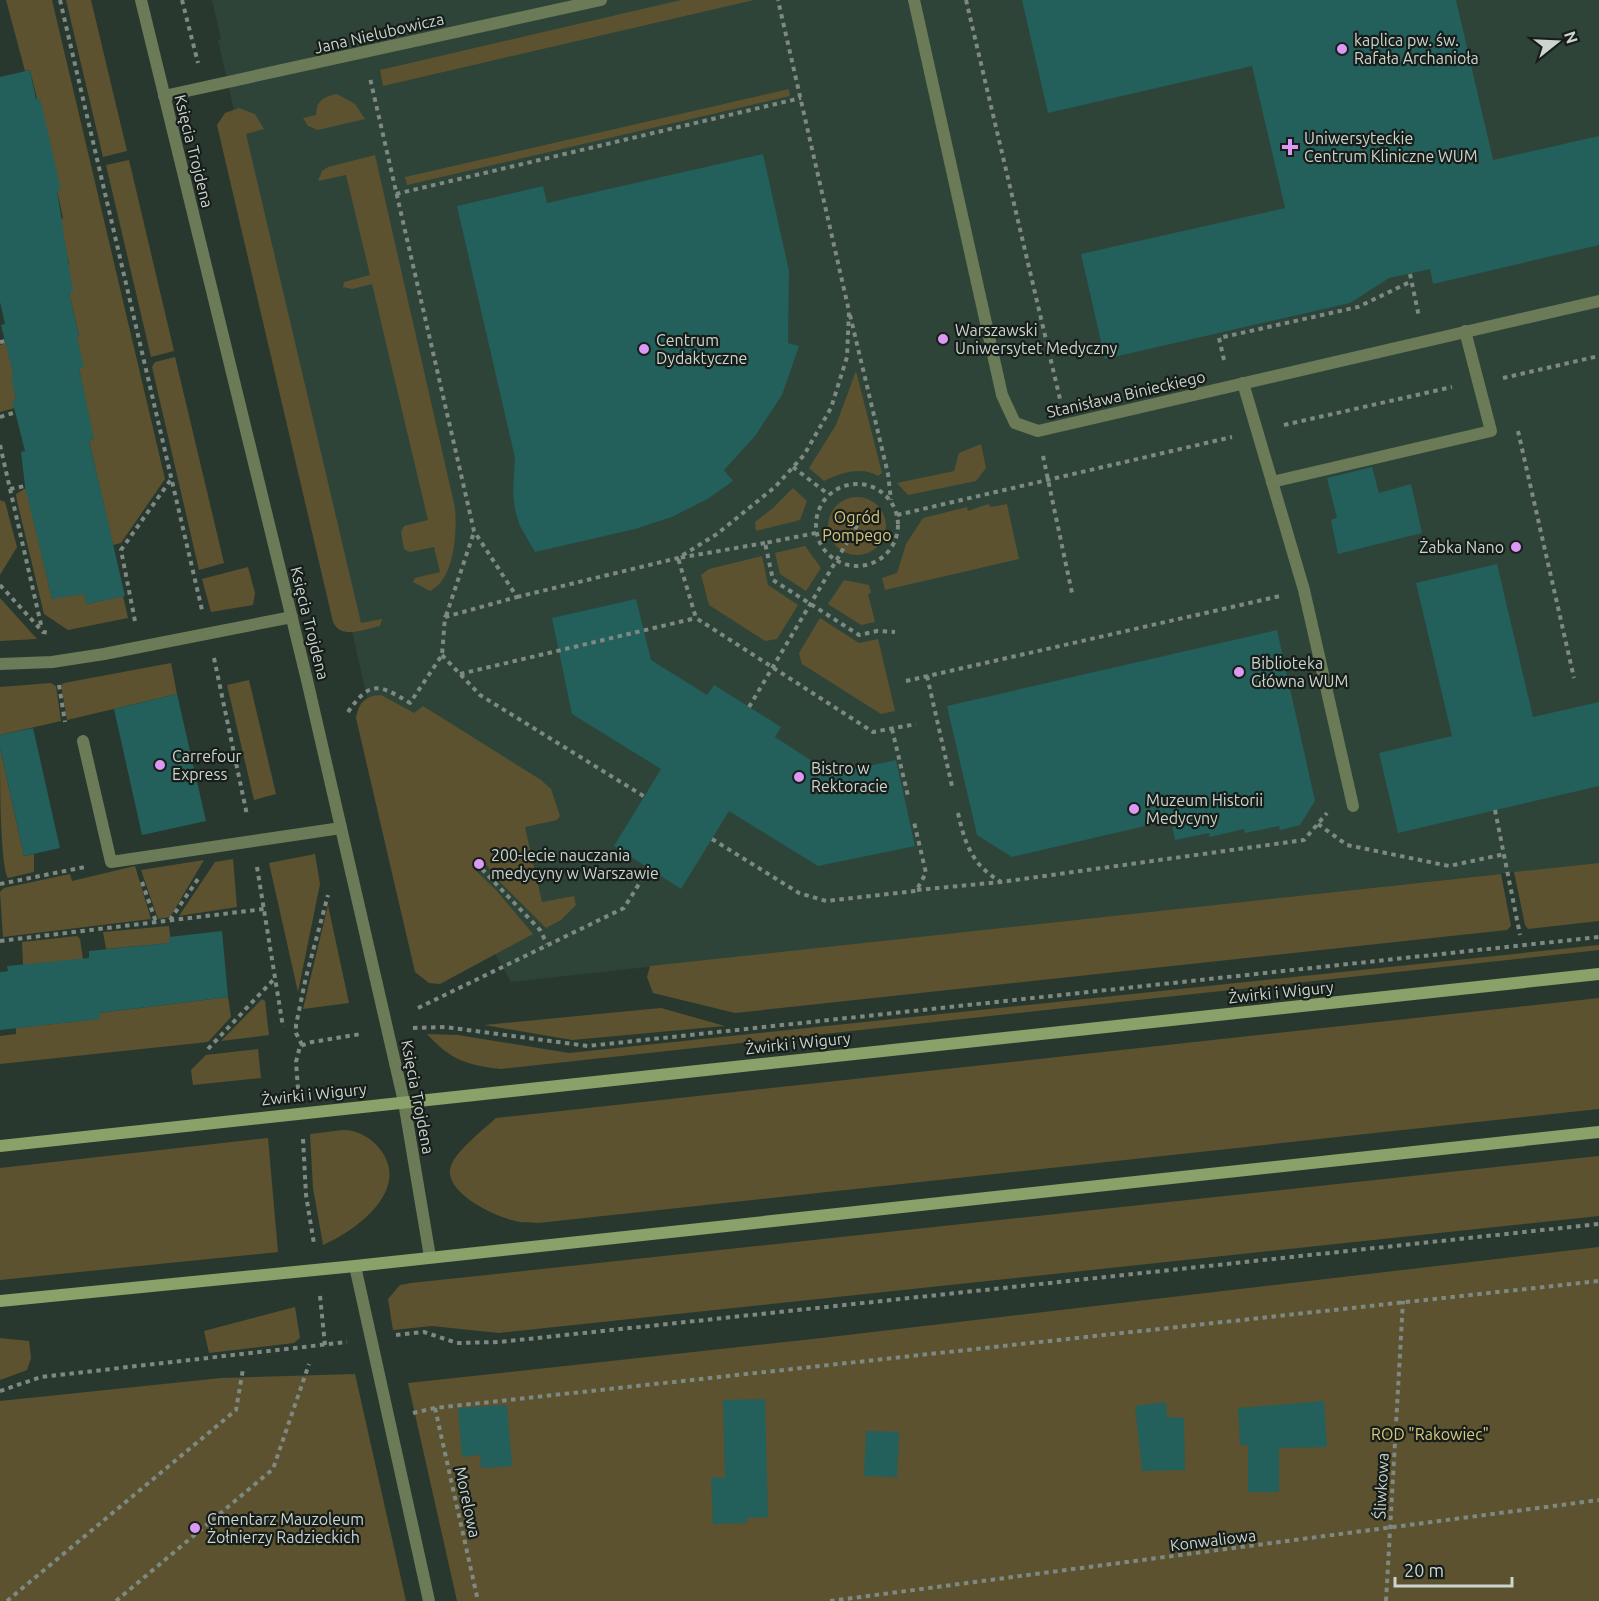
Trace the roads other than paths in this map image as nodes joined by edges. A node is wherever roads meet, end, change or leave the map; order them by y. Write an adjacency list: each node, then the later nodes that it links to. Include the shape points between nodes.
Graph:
1 (141, 0): 4 (street, Księcia Trojdena)
2 (602, 0): 4 (street, Jana Nielubowicza)
3 (914, 0): 7 (street, Stanisława Binieckiego, via 1002,395 1014,423 1038,431)
4 (164, 96): 9 (street, Księcia Trojdena)
5 (1599, 301): 6 (street, Stanisława Binieckiego)
6 (1465, 331): 7 (street, Stanisława Binieckiego); 8 (street, via 1491,432)
7 (1243, 383): 8 (street)
8 (1272, 482): 12 (street, via 1304,590)
9 (292, 616): 10 (street, via 104,654); 13 (street, Księcia Trojdena)
10 (0, 664)
11 (83, 741): 13 (street, via 111,862)
12 (1353, 806)
13 (340, 828): 15 (street, Księcia Trojdena)
14 (1599, 974): 15 (main road, Żwirki i Wigury)
15 (404, 1102): 17 (main road, Żwirki i Wigury); 18 (street, Księcia Trojdena)
16 (1599, 1132): 18 (main road)
17 (0, 1146)
18 (430, 1257): 19 (main road)
19 (355, 1266): 20 (main road); 21 (street)
20 (0, 1301)
21 (429, 1601)

